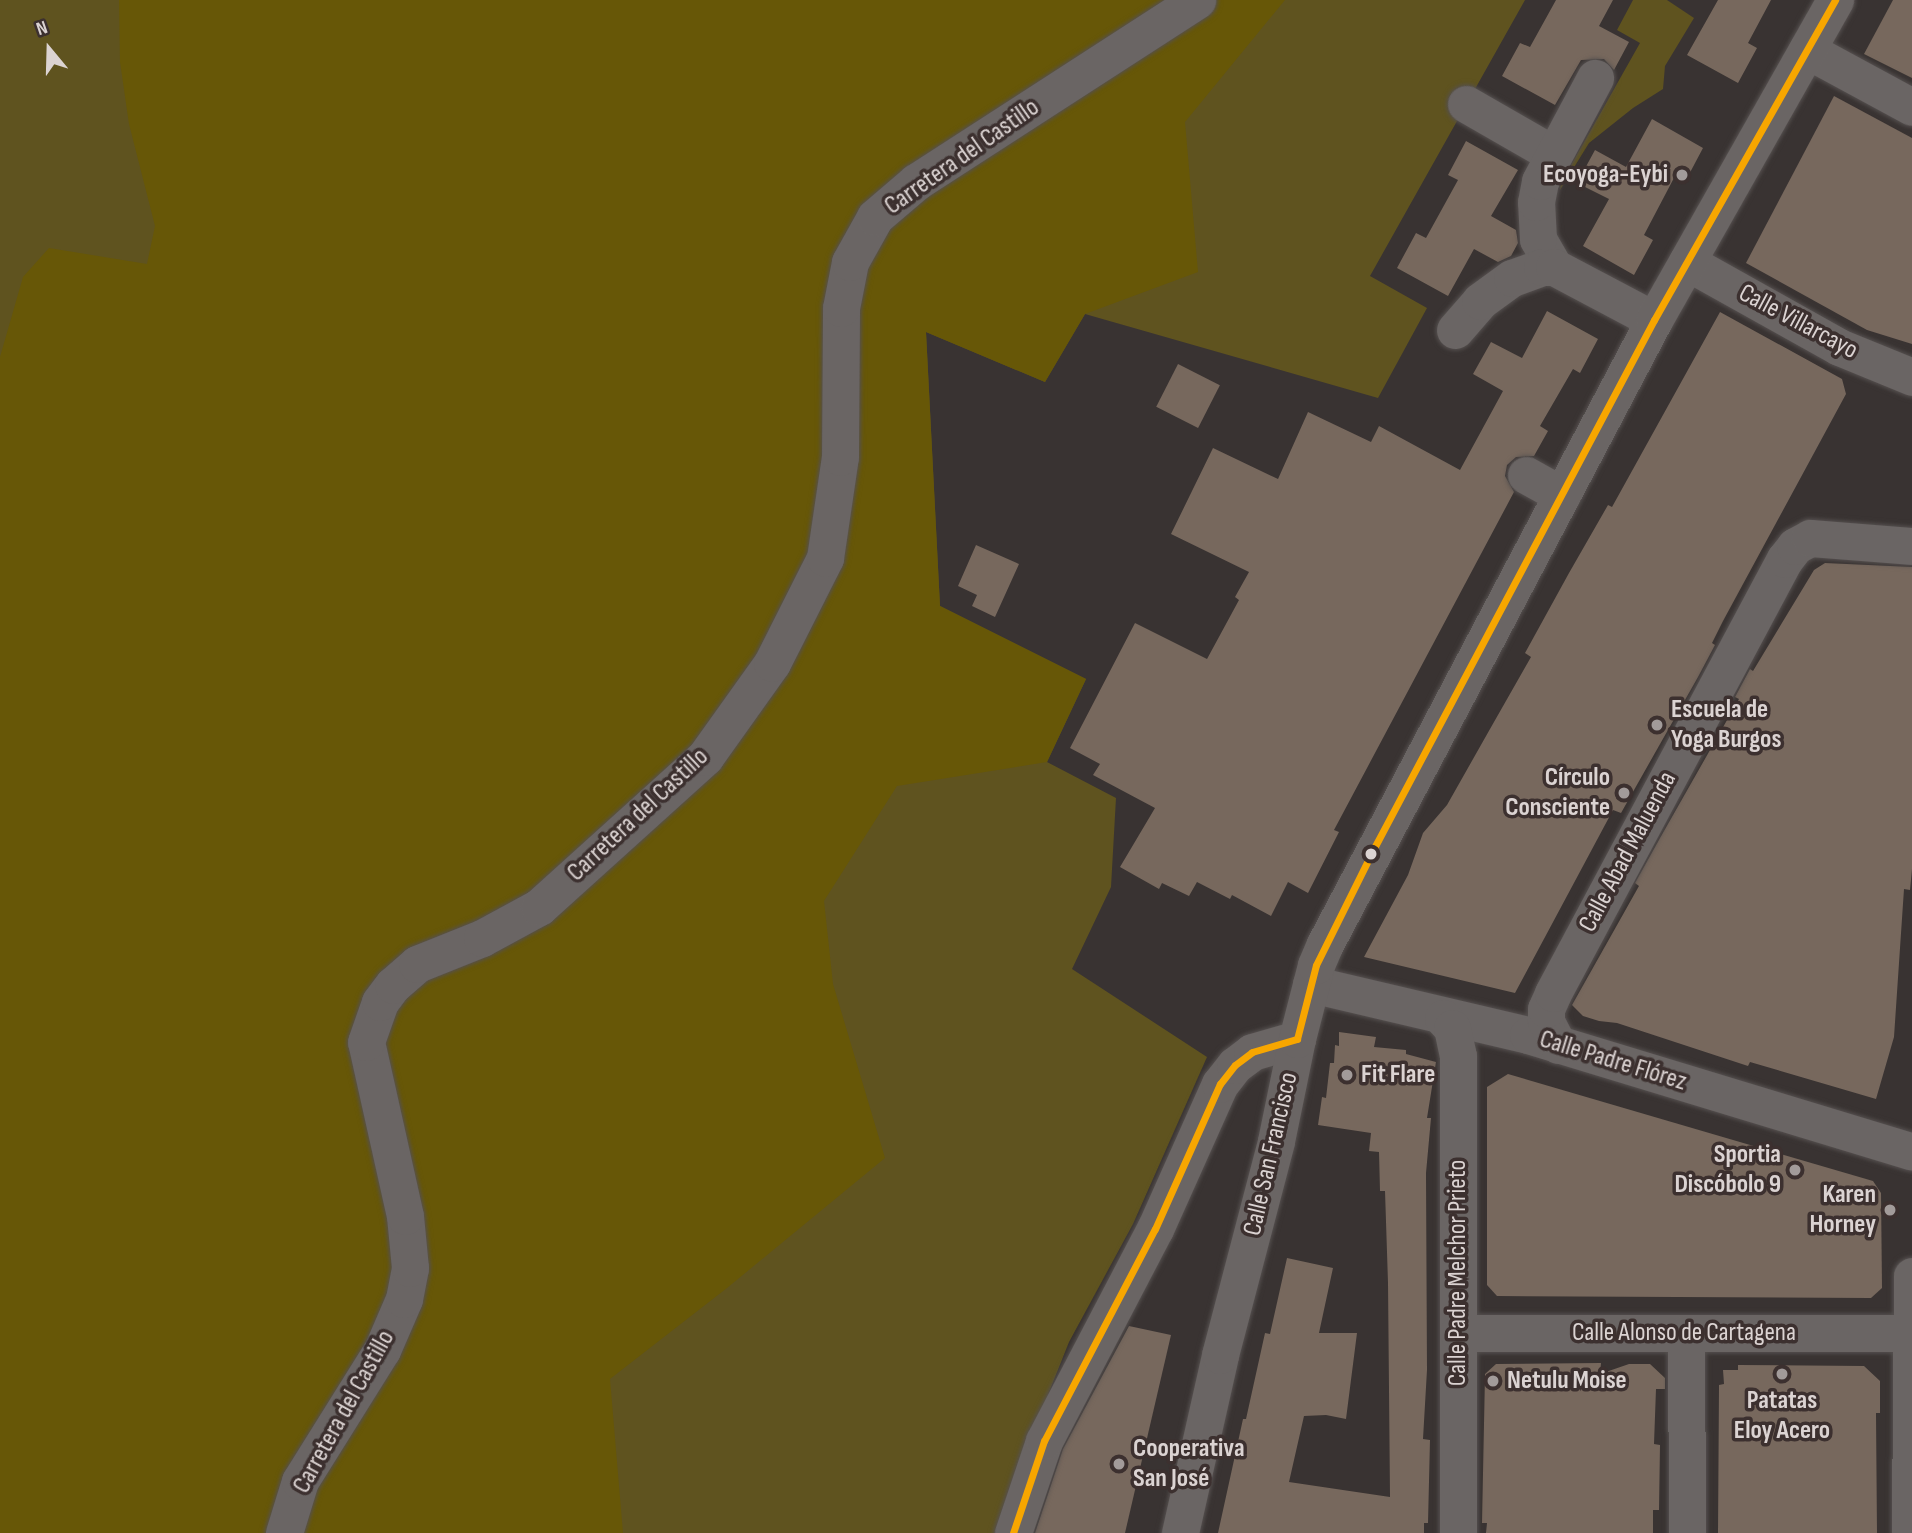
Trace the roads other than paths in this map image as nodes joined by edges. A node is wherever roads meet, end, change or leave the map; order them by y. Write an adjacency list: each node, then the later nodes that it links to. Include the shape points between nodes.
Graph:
1 (1198, 0): 25 (street, Carretera del Castillo, via 916,183 875,217 850,262 841,308 840,457 825,558 772,663 705,757 539,907 482,938 417,964 380,1002 366,1042 405,1216 410,1268 404,1299 382,1350 300,1481)
2 (1835, 0): 3 (street, Calle San Francisco)
3 (1807, 50): 6 (street); 8 (street, Calle San Francisco)
4 (1595, 78): 7 (street)
5 (1466, 104): 7 (street)
6 (1912, 107)
7 (1553, 154): 9 (street, via 1540,181 1536,226 1541,247)
8 (1687, 262): 10 (street, Calle San Francisco); 12 (street, Calle Villarcayo, via 1839,347)
9 (1554, 267): 10 (street); 11 (street, via 1511,278 1480,301)
10 (1654, 320): 14 (street, Calle San Francisco)
11 (1455, 330)
12 (1912, 377)
13 (1525, 475): 14 (street)
14 (1562, 495): 16 (street, Calle San Francisco, via 1332,929)
15 (1912, 546): 19 (street, Calle Abad Maluenda, via 1810,538 1795,546 1785,559 1553,993 1546,1021)
16 (1311, 984): 17 (street, Calle Padre Flórez); 18 (street, Calle San Francisco)
17 (1443, 1018): 19 (street, Calle Padre Flórez); 22 (street, Calle Padre Melchor Prieto, via 1457,1041)
18 (1297, 1039): 26 (street, via 1252,1052 1220,1084 1110,1318 1044,1441); 27 (street, Calle San Francisco)
19 (1558, 1045): 20 (street, Calle Padre Flórez)
20 (1912, 1152)
21 (1912, 1276): 24 (street)
22 (1458, 1333): 23 (street, Calle Alonso de Cartagena); 28 (street, Calle Padre Melchor Prieto)
23 (1686, 1333): 24 (street, Calle Alonso de Cartagena); 29 (street)
24 (1911, 1333): 30 (street)
25 (284, 1533)
26 (1013, 1533)
27 (1180, 1533)
28 (1458, 1533)
29 (1687, 1533)
30 (1910, 1533)

